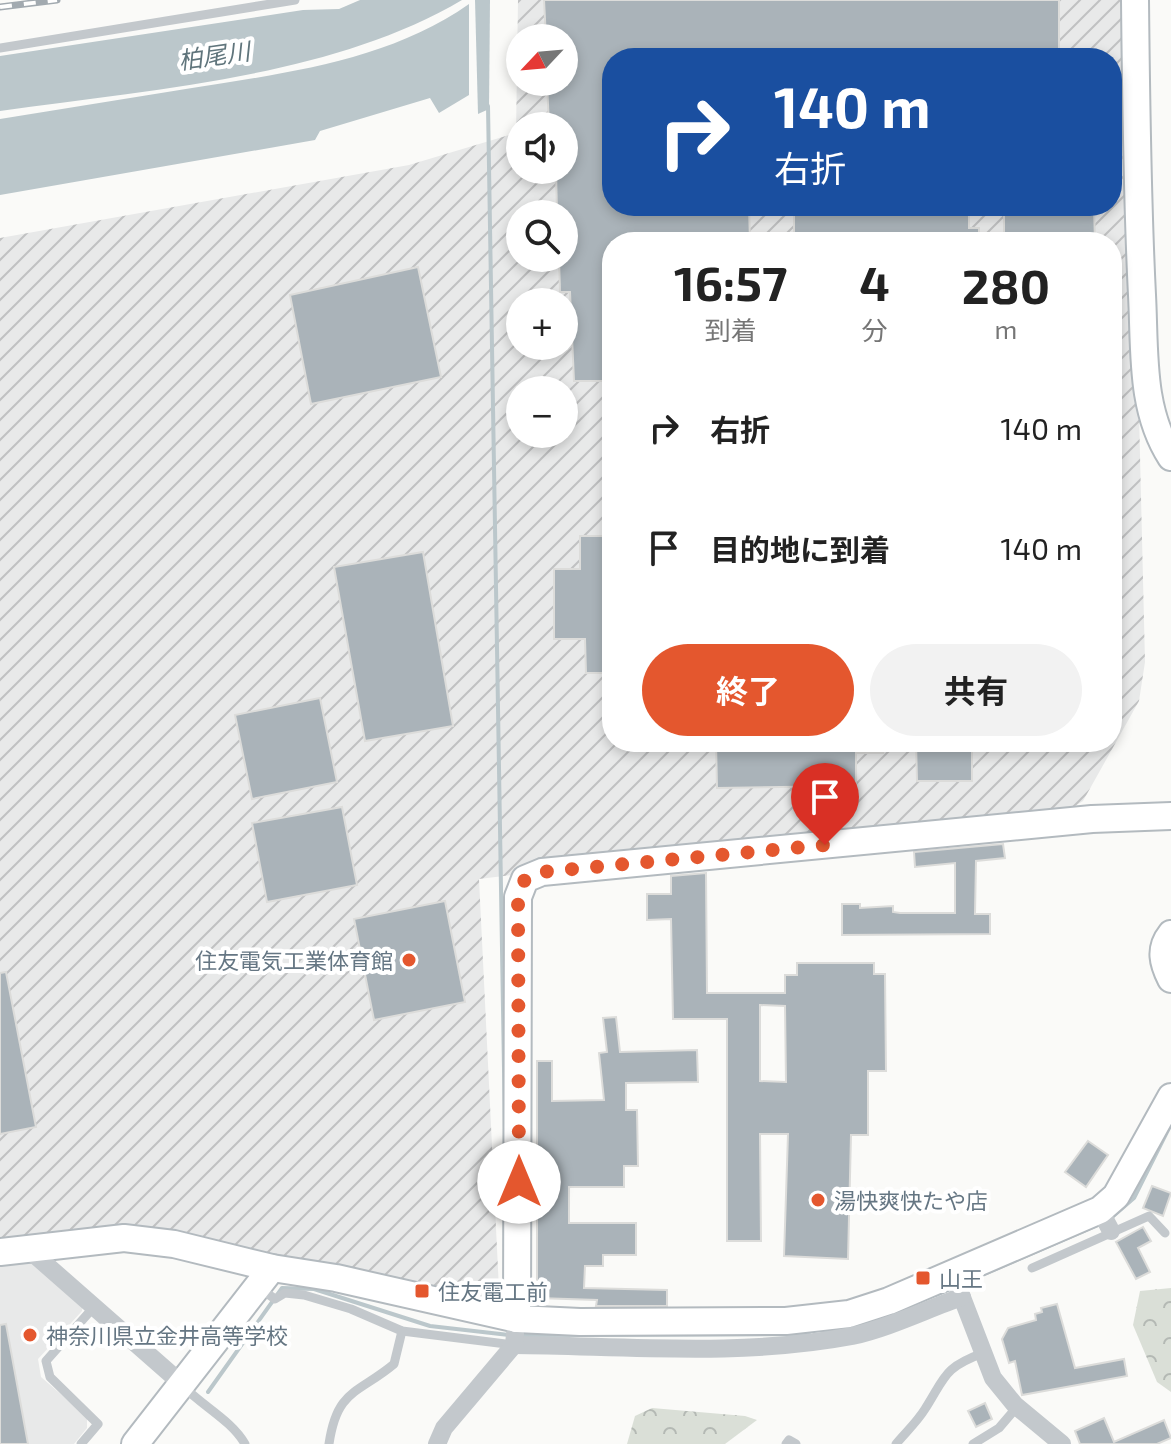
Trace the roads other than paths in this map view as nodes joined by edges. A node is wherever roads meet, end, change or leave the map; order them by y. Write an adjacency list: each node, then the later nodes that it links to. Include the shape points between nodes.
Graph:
1 (295, 0): 3 (lane)
2 (1135, 0): 4 (street, via 1138,229 1147,379 1153,418)
3 (0, 48)
4 (1171, 457)
5 (1171, 816): 18 (street, via 653,860 542,872 525,879 518,897)
6 (1171, 934): 7 (street, via 1163,958)
7 (1171, 979)
8 (1171, 1097): 9 (street)
9 (1105, 1219): 10 (lane, via 1149,1216); 13 (lane); 14 (street)
10 (1165, 1233)
11 (27, 1248): 12 (street); 15 (street, via 124,1238 174,1244); 17 (street)
12 (0, 1252)
13 (1032, 1268)
14 (952, 1272): 16 (street); 18 (street, via 889,1301 823,1318)
15 (265, 1278): 18 (street, via 336,1278); 19 (lane, via 275,1299 285,1293 304,1295); 21 (street)
16 (962, 1297): 18 (street, via 856,1335 798,1344); 20 (street)
17 (93, 1308): 21 (street); 23 (lane, via 46,1361 50,1377 98,1424)
18 (509, 1327): 19 (lane); 27 (street)
19 (402, 1331): 26 (lane, via 394,1364 353,1389 338,1410)
20 (983, 1353): 22 (street, via 993,1378); 30 (lane, via 944,1374 925,1410)
21 (182, 1384): 24 (street); 25 (lane, via 207,1411 236,1428)
22 (1017, 1407): 31 (lane, via 999,1428); 32 (street)
23 (81, 1444)
24 (135, 1444)
25 (245, 1444)
26 (329, 1444)
27 (437, 1444)
28 (786, 1444): 29 (lane)
29 (796, 1444)
30 (896, 1444)
31 (973, 1444)
32 (1062, 1444)

